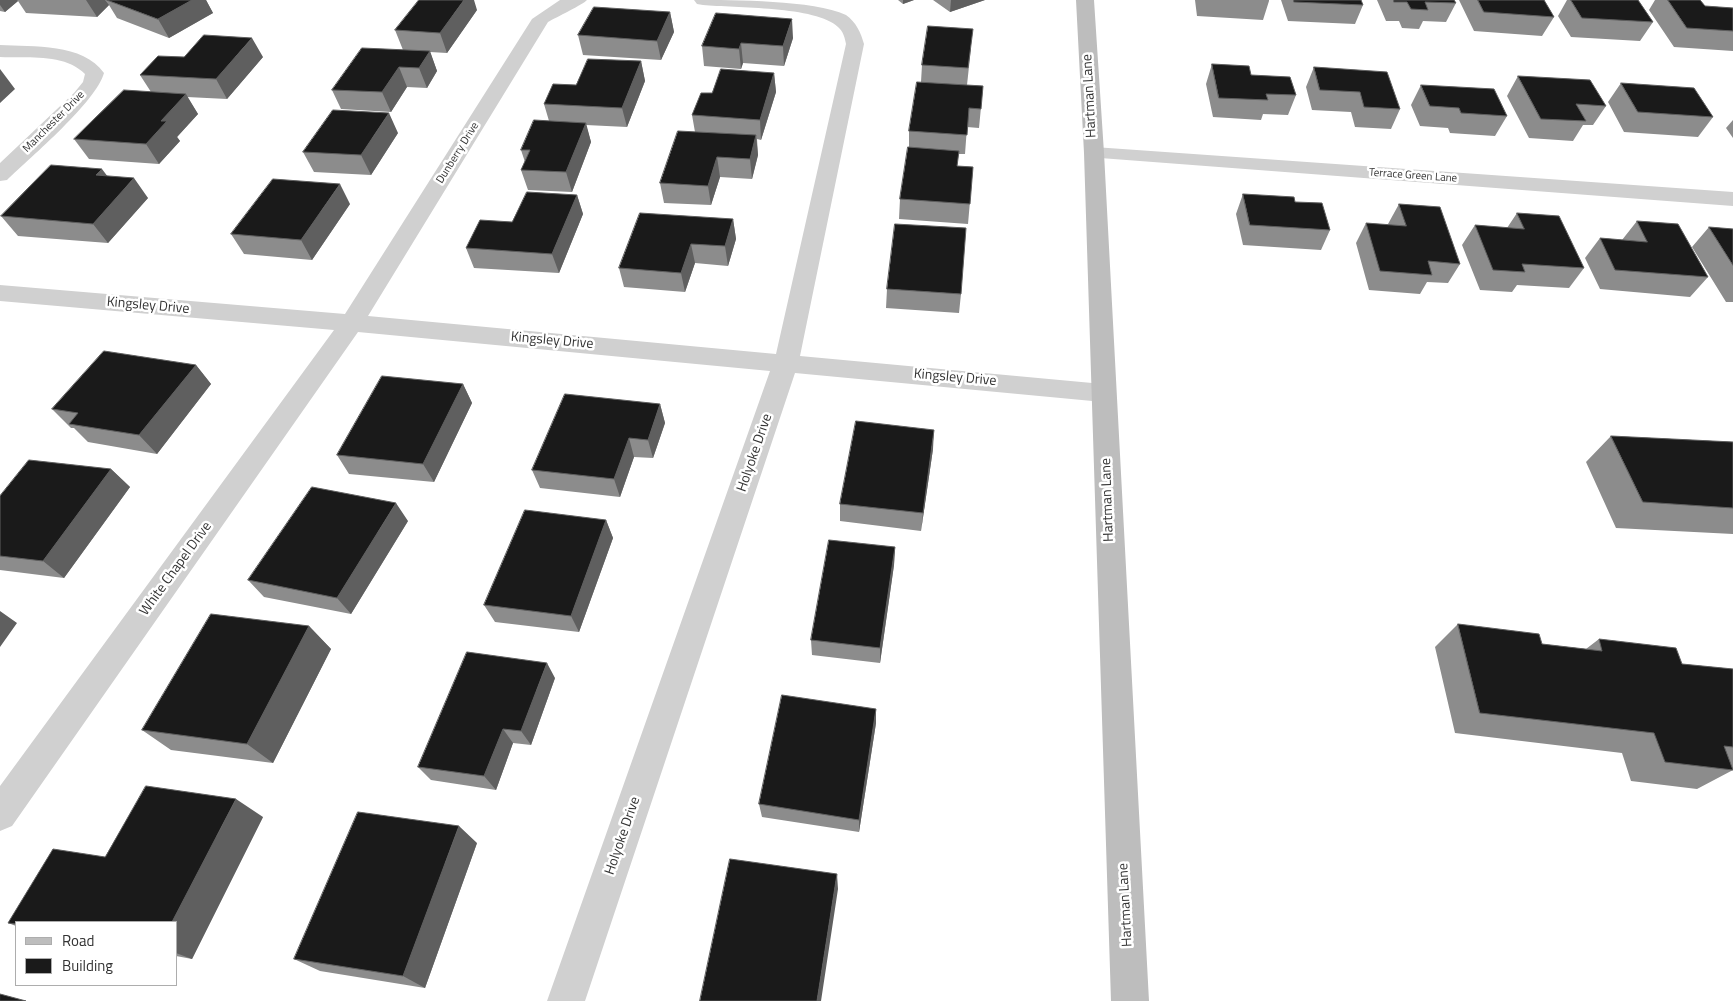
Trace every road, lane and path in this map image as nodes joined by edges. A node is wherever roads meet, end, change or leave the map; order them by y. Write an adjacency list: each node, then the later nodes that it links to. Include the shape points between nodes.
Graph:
1 (578, 0): 9 (street, Dunberry Drive, via 541,19)
2 (710, 0): 10 (street, Holyoke Drive, via 810,8 838,17 854,34)
3 (1085, 0): 5 (street, Hartman Lane)
4 (0, 51): 6 (street, Manchester Drive, via 78,59 90,65 95,73 81,97)
5 (1094, 153): 7 (street, Terrace Green Lane); 11 (street, Hartman Lane)
6 (0, 175)
7 (1733, 199)
8 (0, 294): 9 (street, Kingsley Drive)
9 (352, 323): 10 (street, Kingsley Drive); 12 (street, White Chapel Drive)
10 (786, 362): 11 (street, Kingsley Drive); 13 (street, Holyoke Drive)
11 (1103, 393): 14 (street, Hartman Lane)
12 (0, 814)
13 (566, 1001)
14 (1130, 1001)

